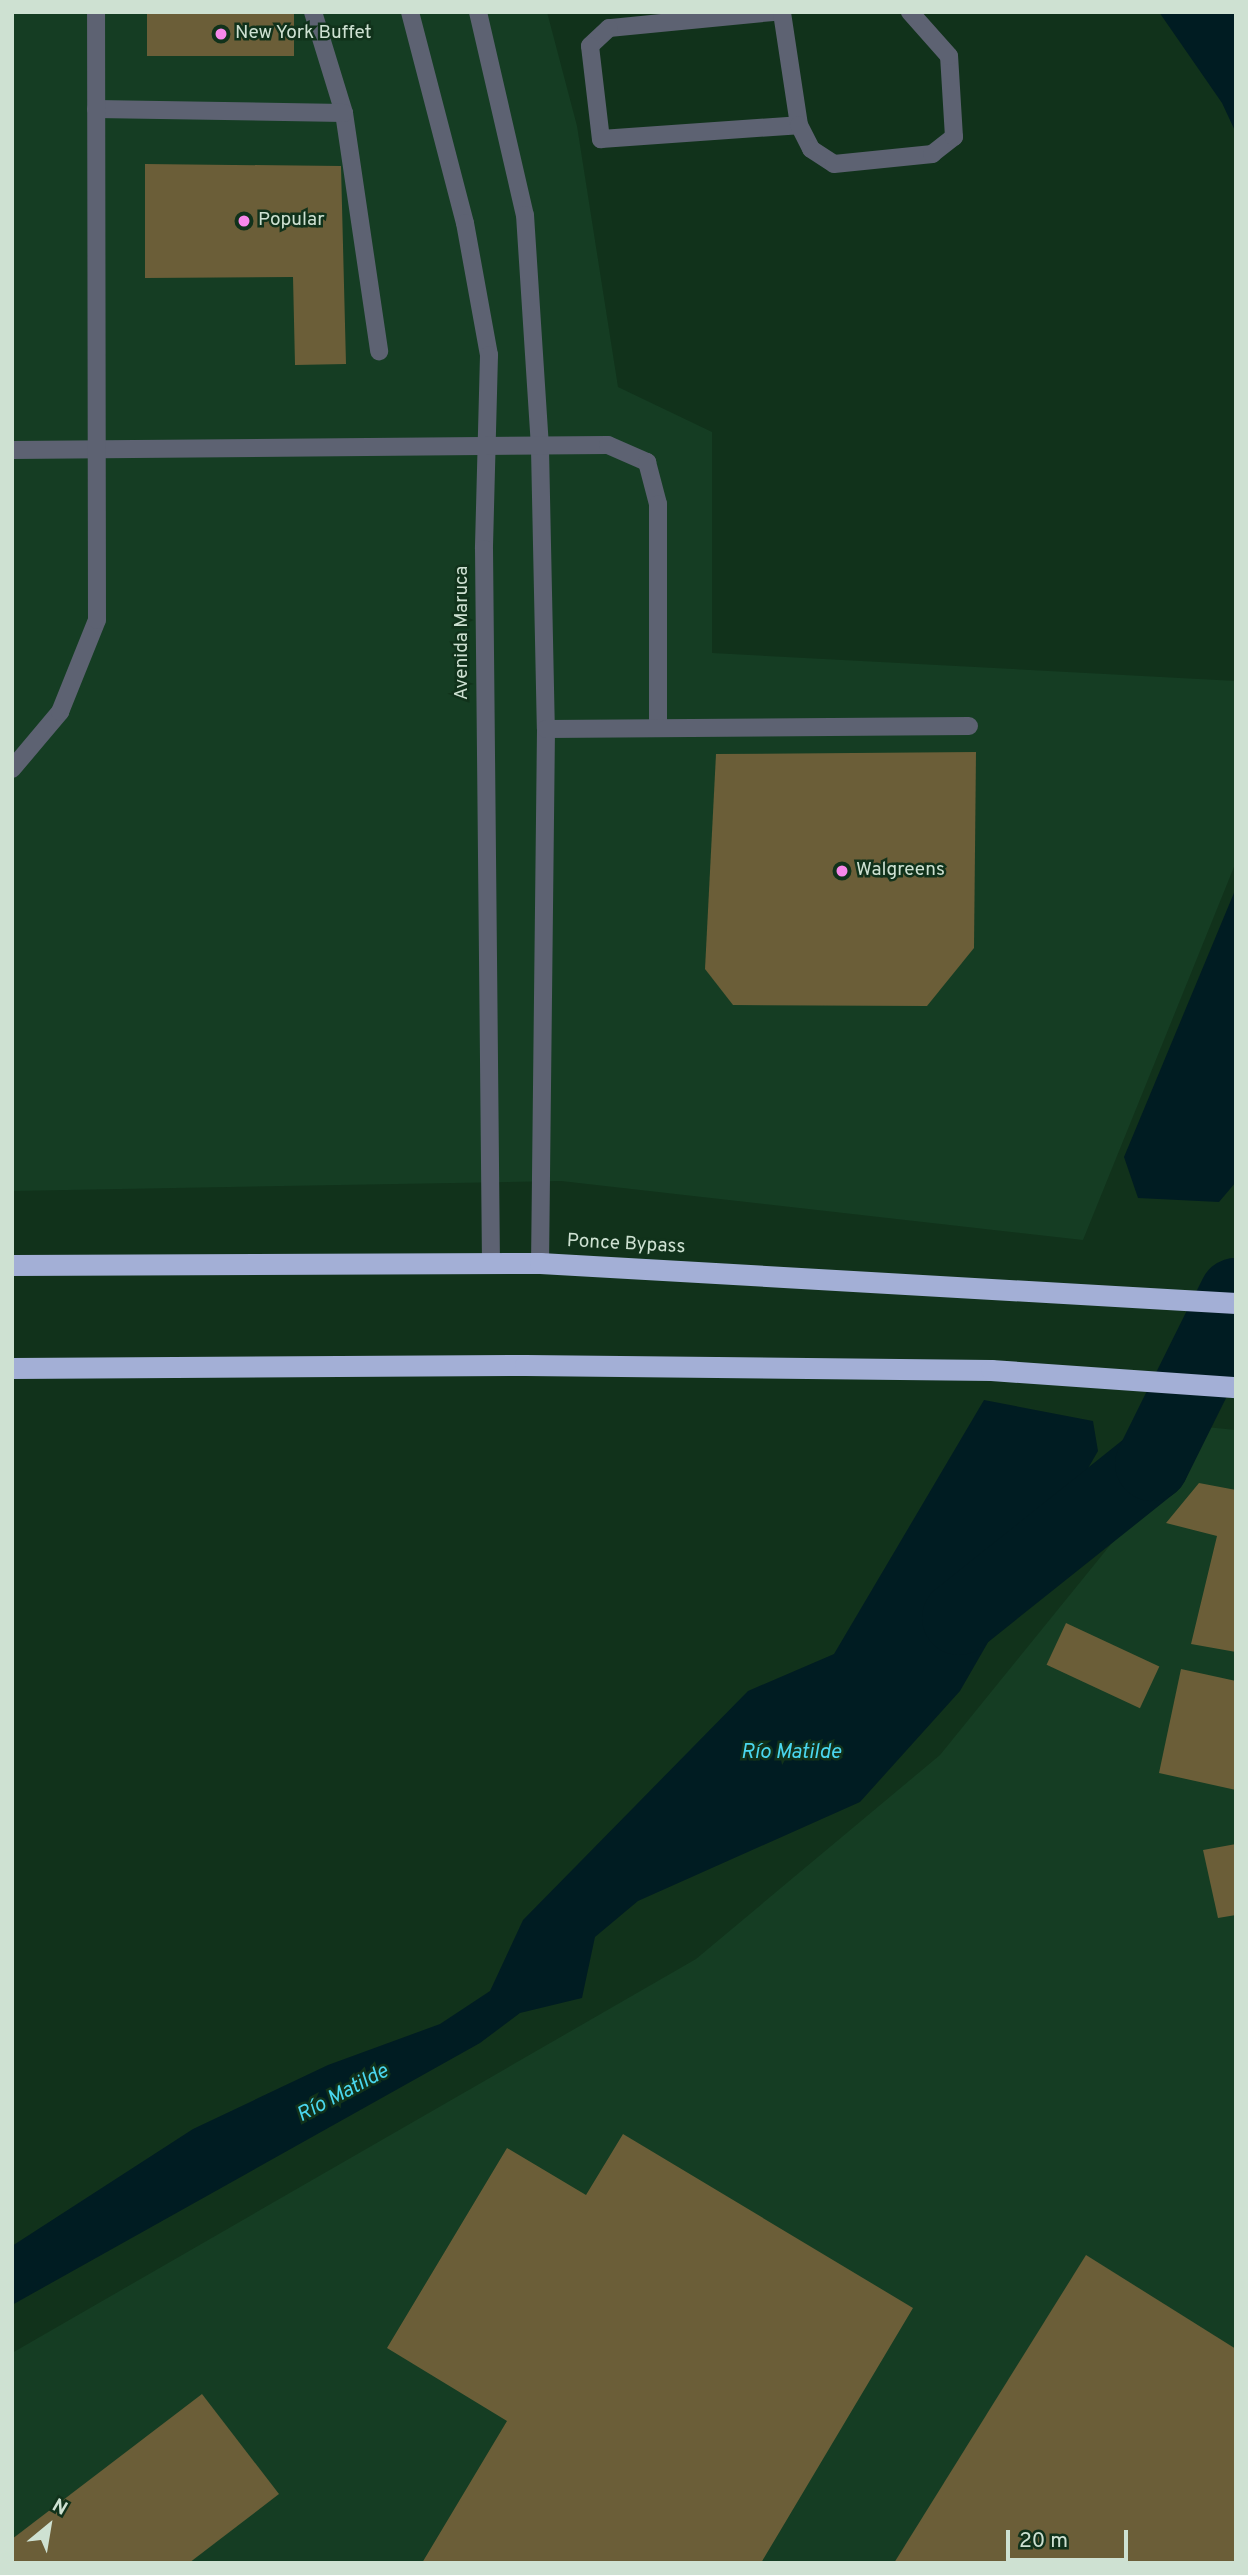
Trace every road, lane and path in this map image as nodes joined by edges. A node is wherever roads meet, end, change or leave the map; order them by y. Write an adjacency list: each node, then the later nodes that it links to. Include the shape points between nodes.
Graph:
1 (96, 12): 8 (street)
2 (313, 12): 9 (street)
3 (410, 12): 12 (street, Avenida Maruca, via 465,223 489,355)
4 (478, 12): 13 (street, via 525,215)
5 (773, 12): 10 (street, via 609,28 590,46 601,139)
6 (782, 12): 10 (street)
7 (910, 12): 10 (street, via 948,56 954,136 932,154 834,164 811,149)
8 (96, 109): 9 (street); 15 (street)
9 (344, 113): 11 (street)
10 (799, 125)
11 (379, 351)
12 (486, 449): 13 (street); 15 (street); 20 (street, Avenida Maruca, via 486,1144)
13 (540, 449): 17 (street, via 608,445 647,462 658,504); 18 (street)
14 (12, 450): 15 (street)
15 (96, 450): 19 (street, via 97,620 60,712)
16 (970, 726): 17 (street)
17 (658, 727): 18 (street)
18 (546, 729): 21 (street)
19 (12, 769)
20 (491, 1262): 21 (highway, Ponce Bypass); 22 (highway, Ponce Bypass)
21 (540, 1263): 23 (highway, Ponce Bypass)
22 (12, 1265)
23 (1236, 1303)
24 (12, 1368): 25 (highway, via 526,1365 991,1370)
25 (1236, 1387)

